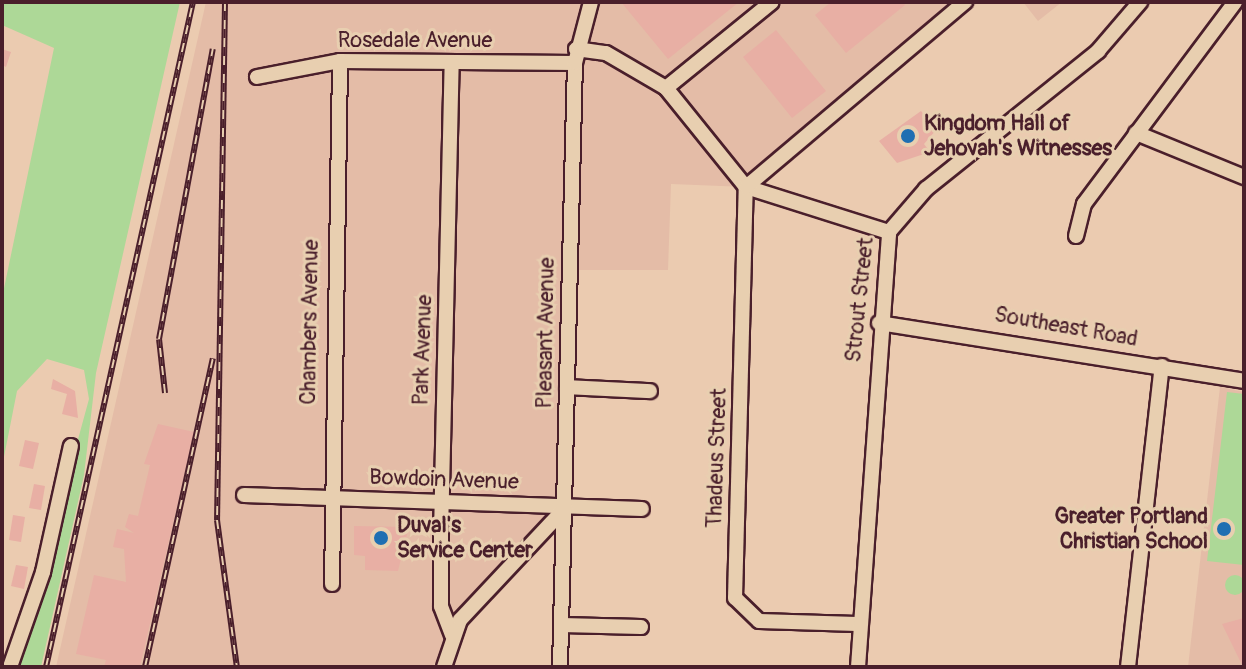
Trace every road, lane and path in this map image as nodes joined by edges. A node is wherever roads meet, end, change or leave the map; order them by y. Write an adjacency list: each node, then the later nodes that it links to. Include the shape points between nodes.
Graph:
1 (591, 2): 6 (street, Pleasant Avenue)
2 (772, 2): 10 (street)
3 (965, 2): 13 (street)
4 (1140, 2): 14 (street, Strout Street, via 1098,51 926,189)
5 (1235, 2): 11 (street)
6 (576, 56): 8 (street, Rosedale Avenue); 10 (street, via 616,58); 19 (street, Pleasant Avenue)
7 (340, 61): 8 (street, Rosedale Avenue); 9 (street, Rosedale Avenue); 23 (street, Chambers Avenue)
8 (452, 64): 24 (street, Park Avenue)
9 (257, 77)
10 (666, 88): 13 (street)
11 (1136, 133): 12 (street); 15 (street, via 1084,204)
12 (1244, 177)
13 (746, 187): 14 (street); 28 (street, Thadeus Street, via 735,598 759,621)
14 (889, 232): 16 (street, Strout Street)
15 (1076, 236)
16 (879, 323): 17 (street, Southeast Road); 28 (street, Strout Street)
17 (1162, 366): 18 (street, Southeast Road); 36 (street)
18 (1244, 381)
19 (567, 387): 20 (street); 25 (street, Pleasant Avenue)
20 (650, 391)
21 (71, 446): 32 (street, via 43,572)
22 (244, 495): 23 (street, Bowdoin Avenue)
23 (330, 500): 24 (street, Bowdoin Avenue); 27 (street, Chambers Avenue)
24 (442, 501): 25 (street, Bowdoin Avenue); 31 (street, Park Avenue, via 441,606)
25 (565, 508): 26 (street, Bowdoin Avenue); 29 (street, Pleasant Avenue); 31 (street)
26 (642, 509)
27 (332, 584)
28 (857, 624): 35 (street, Strout Street)
29 (562, 625): 30 (street); 34 (street, Pleasant Avenue)
30 (641, 627)
31 (452, 635): 33 (street)
32 (10, 667)
33 (444, 667)
34 (560, 667)
35 (858, 667)
36 (1128, 667)

